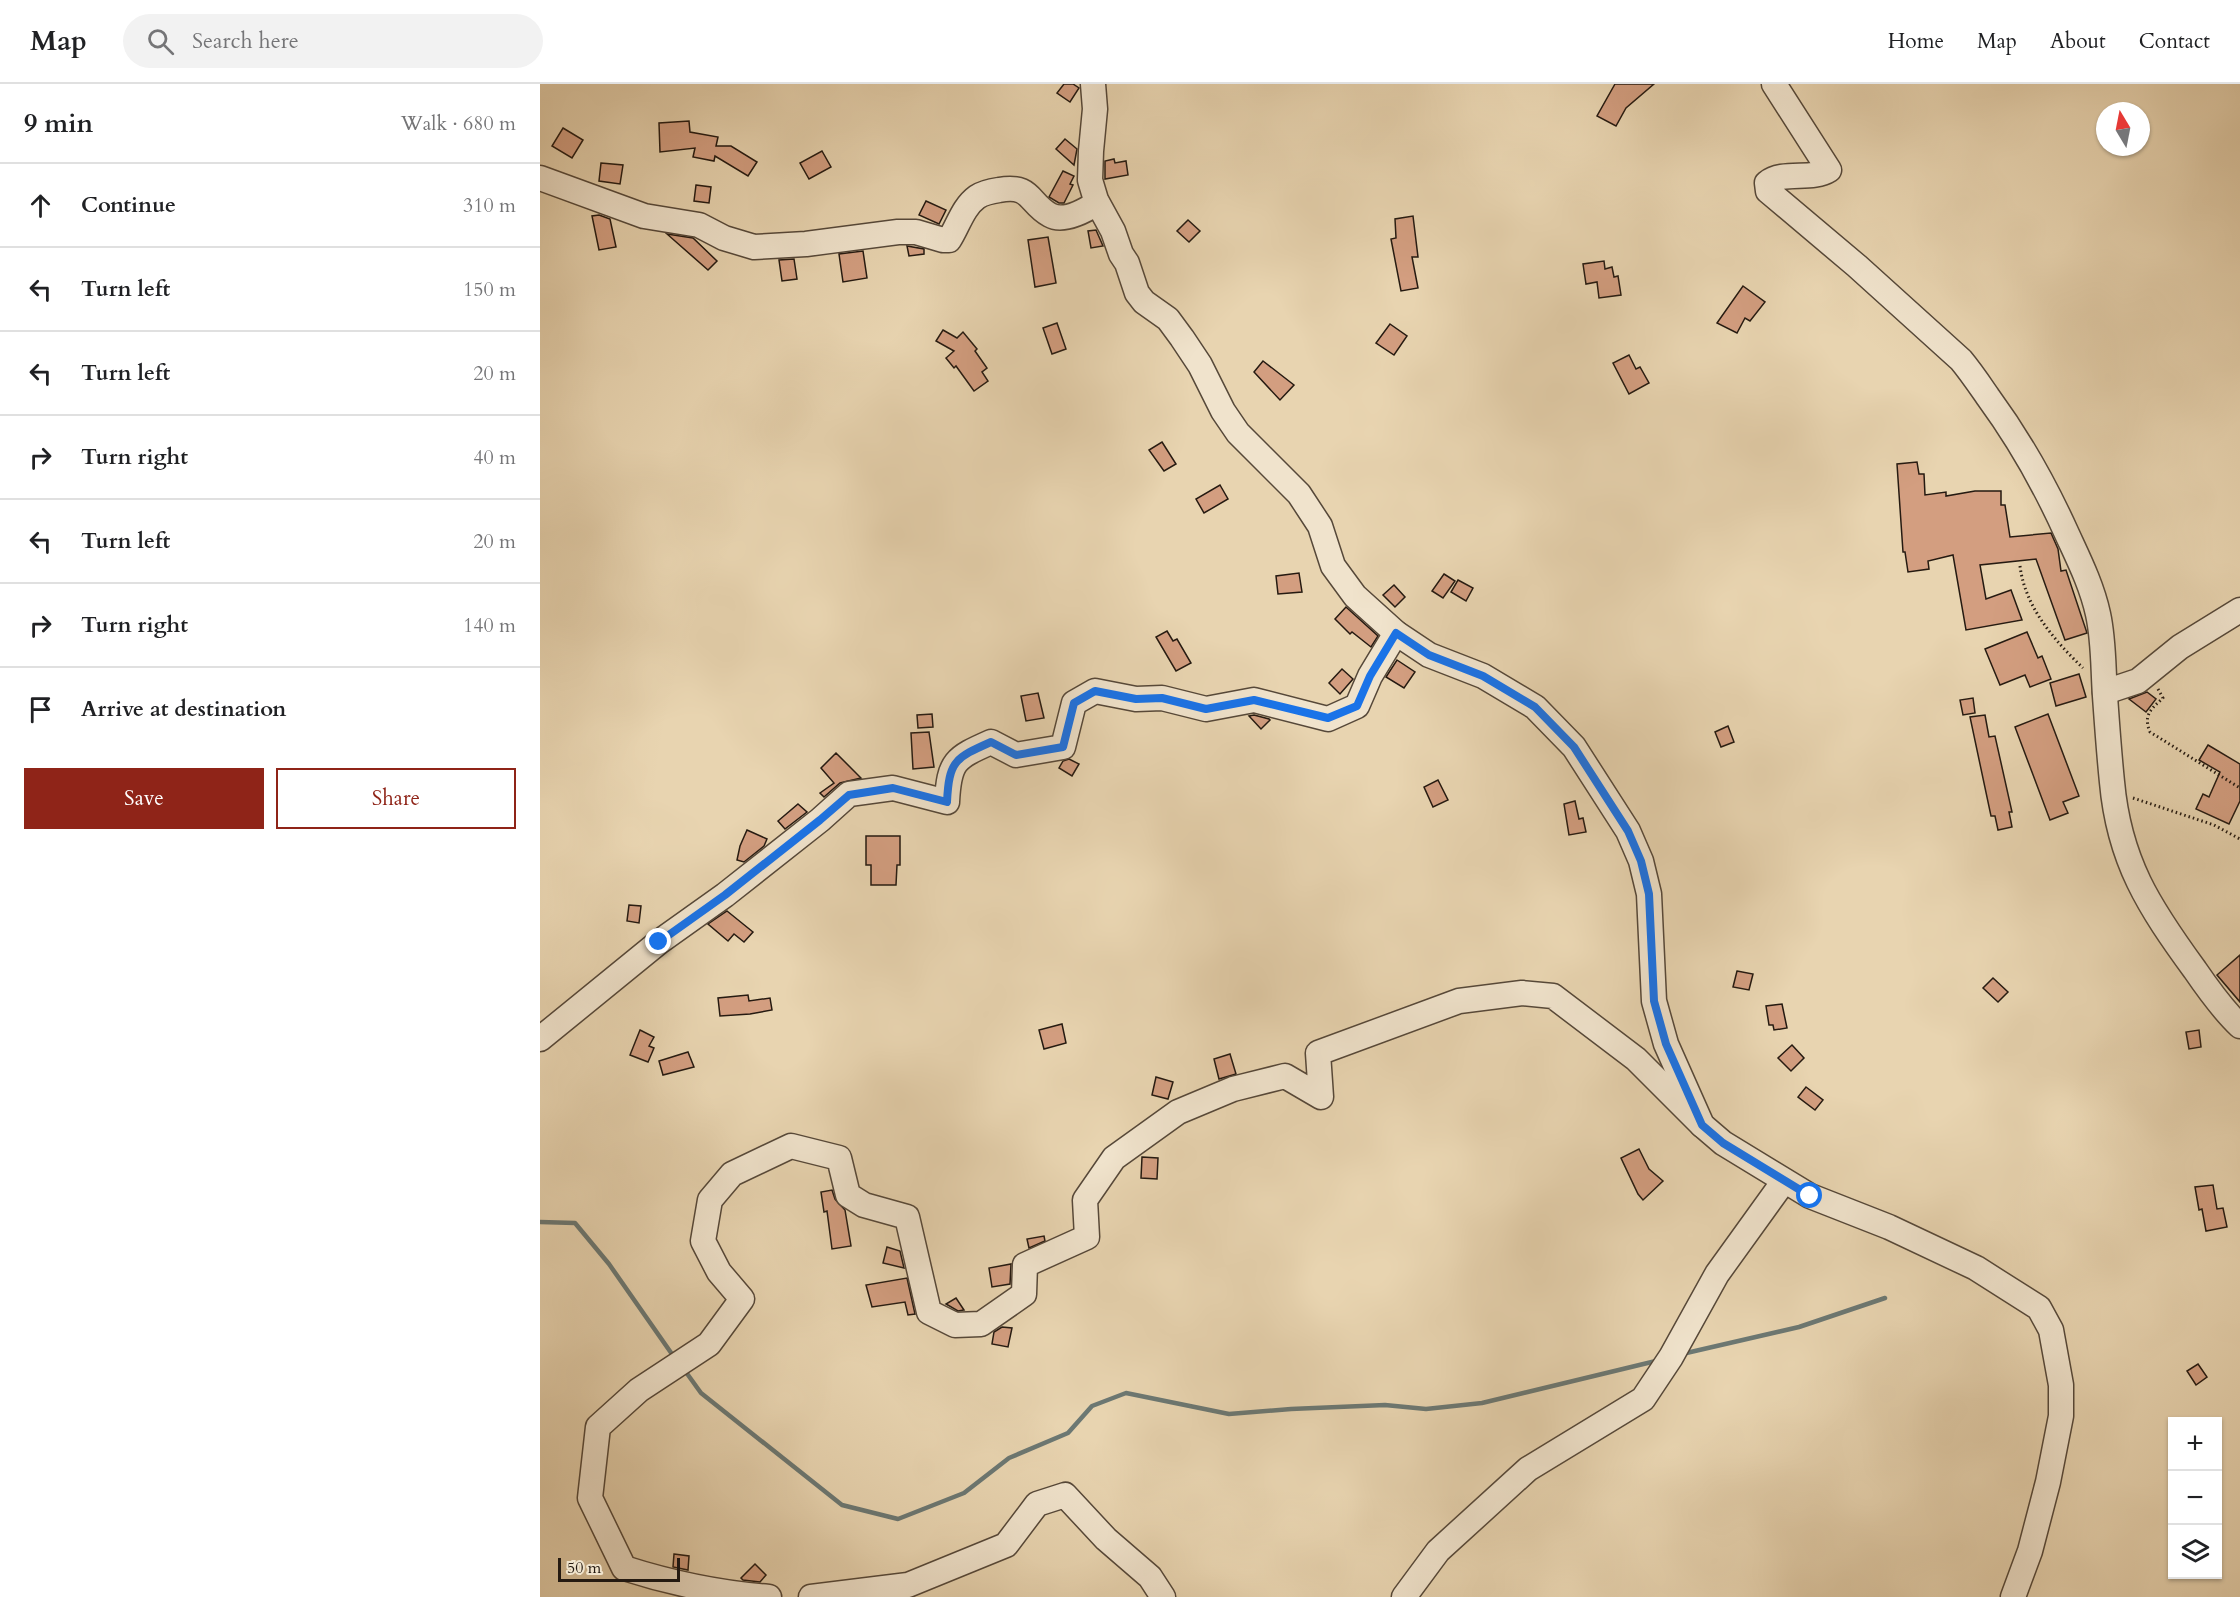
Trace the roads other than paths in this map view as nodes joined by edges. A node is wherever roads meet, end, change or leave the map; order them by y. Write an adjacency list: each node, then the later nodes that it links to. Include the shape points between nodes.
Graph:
1 (1093, 84): 4 (street, via 1090,180)
2 (1774, 84): 7 (street, via 1829,171 1773,179 1767,183 1768,191 1954,353 2022,444 2050,496 2091,591 2101,630)
3 (540, 178): 4 (street, via 644,216 699,225 754,247 898,232 950,240 976,197 1005,188 1021,190 1050,215 1058,217 1074,215)
4 (1097, 203): 6 (street, via 1113,231 1137,293 1168,319 1182,338 1238,433 1299,494 1320,526 1333,566 1355,596)
5 (2240, 610): 7 (street, via 2180,647 2138,681)
6 (1396, 633): 9 (street, via 1357,706 1328,718 1254,700 1206,709 1162,698 1136,699 1095,691 1074,703 1063,747 1016,755 991,742 962,755 948,777 947,802 893,788 849,795); 10 (street, via 1429,655 1483,676 1535,707 1574,747 1628,831 1649,894 1654,1001 1666,1044)
7 (2105, 690): 8 (street, via 2121,839 2140,886 2172,938)
8 (2240, 1026)
9 (540, 1039)
10 (1702, 1125): 11 (street, via 1723,1143); 12 (street, via 1636,1059 1553,996 1522,993 1460,1001 1318,1053 1321,1097 1285,1076 1233,1089 1178,1112 1114,1158 1085,1200 1087,1237 1025,1265 1024,1294 981,1324 955,1325 929,1312 907,1217 864,1205 848,1195 839,1158 791,1146 732,1174 710,1200 703,1241 719,1272 742,1299 709,1344 639,1390 598,1427 590,1498 624,1568 670,1583)
11 (1784, 1181): 15 (street, via 1717,1274 1643,1399 1528,1469 1438,1551); 16 (street, via 1976,1268 2039,1308 2045,1317 2061,1385 2061,1416 2030,1551)
12 (769, 1597)
13 (811, 1597): 14 (street, via 908,1585 1006,1545 1037,1504 1065,1495 1106,1539 1150,1577)
14 (1163, 1597)
15 (1404, 1597)
16 (2013, 1597)

